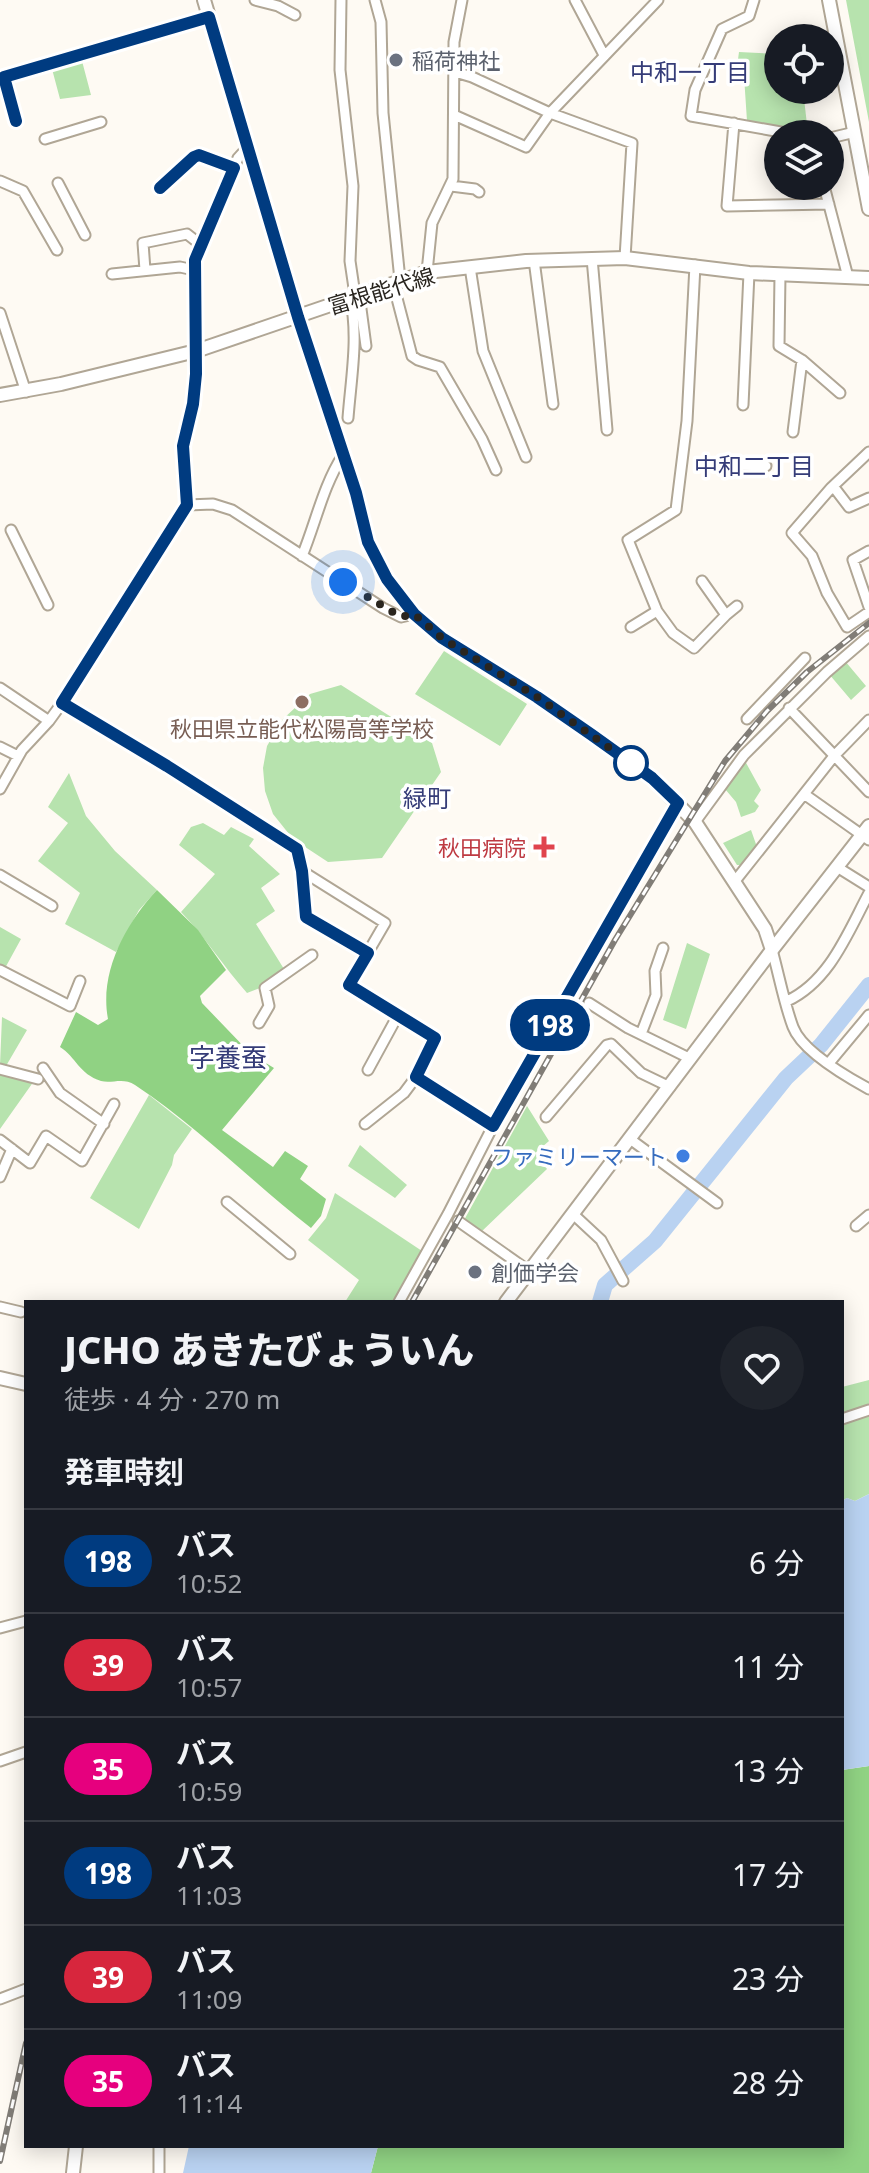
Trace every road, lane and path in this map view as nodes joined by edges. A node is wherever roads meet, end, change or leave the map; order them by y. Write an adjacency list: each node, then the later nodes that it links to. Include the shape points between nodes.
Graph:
1 (204, 0): 11 (street)
2 (255, 0): 3 (street, via 295,15)
3 (291, 0)
4 (341, 0): 51 (street, via 340,70 353,186 350,261)
5 (375, 0): 50 (street, via 381,22)
6 (462, 0): 13 (street)
7 (575, 0): 12 (street)
8 (658, 0): 12 (street)
9 (754, 0): 19 (street, via 749,16 722,29 695,90 691,116)
10 (829, 0): 21 (street)
11 (209, 17): 14 (street); 24 (street)
12 (604, 55): 15 (street)
13 (455, 72): 15 (street); 16 (street)
14 (2, 77): 17 (street)
15 (550, 113): 16 (street, via 526,147); 38 (street, via 632,143)
16 (454, 115): 28 (street)
17 (16, 121)
18 (101, 122): 23 (street)
19 (734, 123): 20 (street); 32 (street, via 727,206)
20 (764, 129)
21 (855, 132): 22 (street); 33 (street)
22 (844, 135)
23 (45, 139)
24 (248, 147): 25 (street); 53 (street)
25 (234, 168): 29 (street, via 199,155); 35 (street)
26 (0, 181): 36 (street, via 23,191)
27 (58, 183): 34 (street)
28 (451, 186): 30 (street); 44 (street, via 432,223)
29 (160, 188)
30 (479, 192)
31 (828, 200): 32 (street)
32 (829, 204): 48 (street)
33 (869, 209)
34 (85, 235)
35 (201, 245): 42 (street, via 187,234 143,243); 43 (street)
36 (57, 250)
37 (592, 258): 38 (street, 富根能代線); 39 (street, 富根能代線); 63 (street)
38 (625, 258): 40 (street, 富根能代線)
39 (534, 260): 41 (street, 富根能代線); 60 (street)
40 (695, 265): 45 (street, 富根能代線); 81 (street, via 687,421 676,510 628,540)
41 (470, 267): 44 (street, 富根能代線); 67 (street, via 483,351)
42 (145, 270): 43 (street); 46 (street)
43 (194, 270): 55 (street)
44 (427, 272): 50 (street, 富根能代線)
45 (749, 273): 47 (street, 富根能代線); 61 (street)
46 (112, 274)
47 (780, 275): 48 (street, 富根能代線); 56 (street, via 779,346)
48 (848, 277): 49 (street, 富根能代線)
49 (869, 278)
50 (397, 282): 51 (street, 富根能代線); 70 (street, via 412,356 440,367)
51 (355, 296): 53 (street, 富根能代線); 54 (street); 62 (street)
52 (0, 313): 57 (street)
53 (298, 317): 55 (street, 富根能代線); 66 (street)
54 (366, 346)
55 (196, 351): 57 (street, 富根能代線); 73 (street, via 193,404 183,446)
56 (802, 360): 58 (street); 64 (street)
57 (26, 392): 59 (street, 富根能代線)
58 (840, 393)
59 (0, 395)
60 (553, 404)
61 (743, 405)
62 (348, 418)
63 (607, 430)
64 (793, 432)
65 (869, 452): 71 (street)
66 (343, 455): 76 (street, via 329,476); 82 (street, via 368,542)
67 (526, 457)
68 (740, 465): 69 (street)
69 (766, 466)
70 (496, 470)
71 (833, 486): 72 (street, via 849,507); 80 (street, via 792,533 812,556 847,627)
72 (869, 498)
73 (187, 505): 76 (street, via 224,506); 88 (street)
74 (11, 530): 78 (street)
75 (869, 551): 80 (street, via 853,560)
76 (302, 556): 82 (street, via 383,608 401,617)
77 (702, 581): 83 (street)
78 (48, 605)
79 (737, 606): 83 (street)
80 (869, 610)
81 (657, 611): 83 (street, via 673,633 694,648); 84 (street)
82 (414, 614): 99 (street, via 643,771)
83 (726, 615)
84 (631, 627)
85 (869, 636): 89 (street)
86 (805, 658): 90 (street)
87 (0, 688): 92 (street)
88 (62, 703): 92 (street); 103 (street, via 297,849)
89 (789, 708): 95 (street); 100 (street, via 744,755)
90 (747, 719)
91 (869, 720): 95 (street)
92 (49, 721): 94 (street)
93 (0, 747): 94 (street)
94 (18, 756): 96 (street)
95 (834, 756): 97 (street); 98 (street)
96 (0, 789)
97 (869, 792)
98 (804, 794): 101 (street); 105 (street)
99 (678, 803): 100 (street); 133 (street)
100 (695, 822): 105 (street)
101 (867, 834): 102 (street)
102 (837, 867): 106 (street); 109 (street)
103 (302, 871): 110 (street, via 306,917); 110 (street, via 385,923)
104 (0, 875): 107 (street)
105 (735, 881): 109 (street)
106 (869, 890): 114 (street, via 831,964)
107 (52, 906)
108 (663, 948): 119 (street, via 655,971 656,995)
109 (772, 950): 114 (street); 120 (street)
110 (368, 953): 116 (street, via 349,985)
111 (312, 955): 118 (street, via 265,988 269,1006)
112 (0, 970): 113 (street, via 70,1006)
113 (80, 981)
114 (787, 1001): 121 (street, via 802,1043)
115 (589, 1003): 119 (street)
116 (398, 1015): 124 (street); 125 (street, via 435,1038)
117 (869, 1015): 121 (street)
118 (259, 1023)
119 (641, 1034): 120 (street)
120 (691, 1059): 127 (street)
121 (826, 1061): 128 (street)
122 (43, 1068): 131 (street, via 60,1093)
123 (0, 1069): 126 (street)
124 (368, 1070)
125 (416, 1077): 132 (street); 133 (street)
126 (38, 1079)
127 (670, 1087): 130 (street, via 641,1073 611,1044); 134 (street)
128 (869, 1089)
129 (114, 1104): 131 (street)
130 (546, 1117)
131 (104, 1124): 136 (street, via 82,1161 46,1136 30,1163)
132 (365, 1124)
133 (493, 1126): 147 (street)
134 (630, 1139): 139 (street); 140 (street)
135 (0, 1140): 136 (street)
136 (12, 1149): 137 (street)
137 (0, 1177)
138 (227, 1202): 144 (street)
139 (717, 1203)
140 (573, 1214): 145 (street); 146 (street, via 601,1240)
141 (869, 1215): 143 (street)
142 (458, 1221): 145 (street)
143 (856, 1226)
144 (290, 1254)
145 (529, 1271): 148 (street)
146 (623, 1281)
147 (400, 1300)
148 (507, 1300)
149 (0, 1307): 150 (street)
150 (21, 1312)
151 (0, 1378): 152 (street)
152 (24, 1384)
153 (869, 1410): 154 (street)
154 (844, 1418)
155 (24, 1622): 156 (street)
156 (0, 1628)
157 (24, 1753): 158 (street)
158 (0, 1761)
159 (24, 1990): 160 (street)
160 (0, 1999)
161 (76, 2148): 163 (street)
162 (159, 2148): 164 (street)
163 (73, 2173)
164 (159, 2173)

